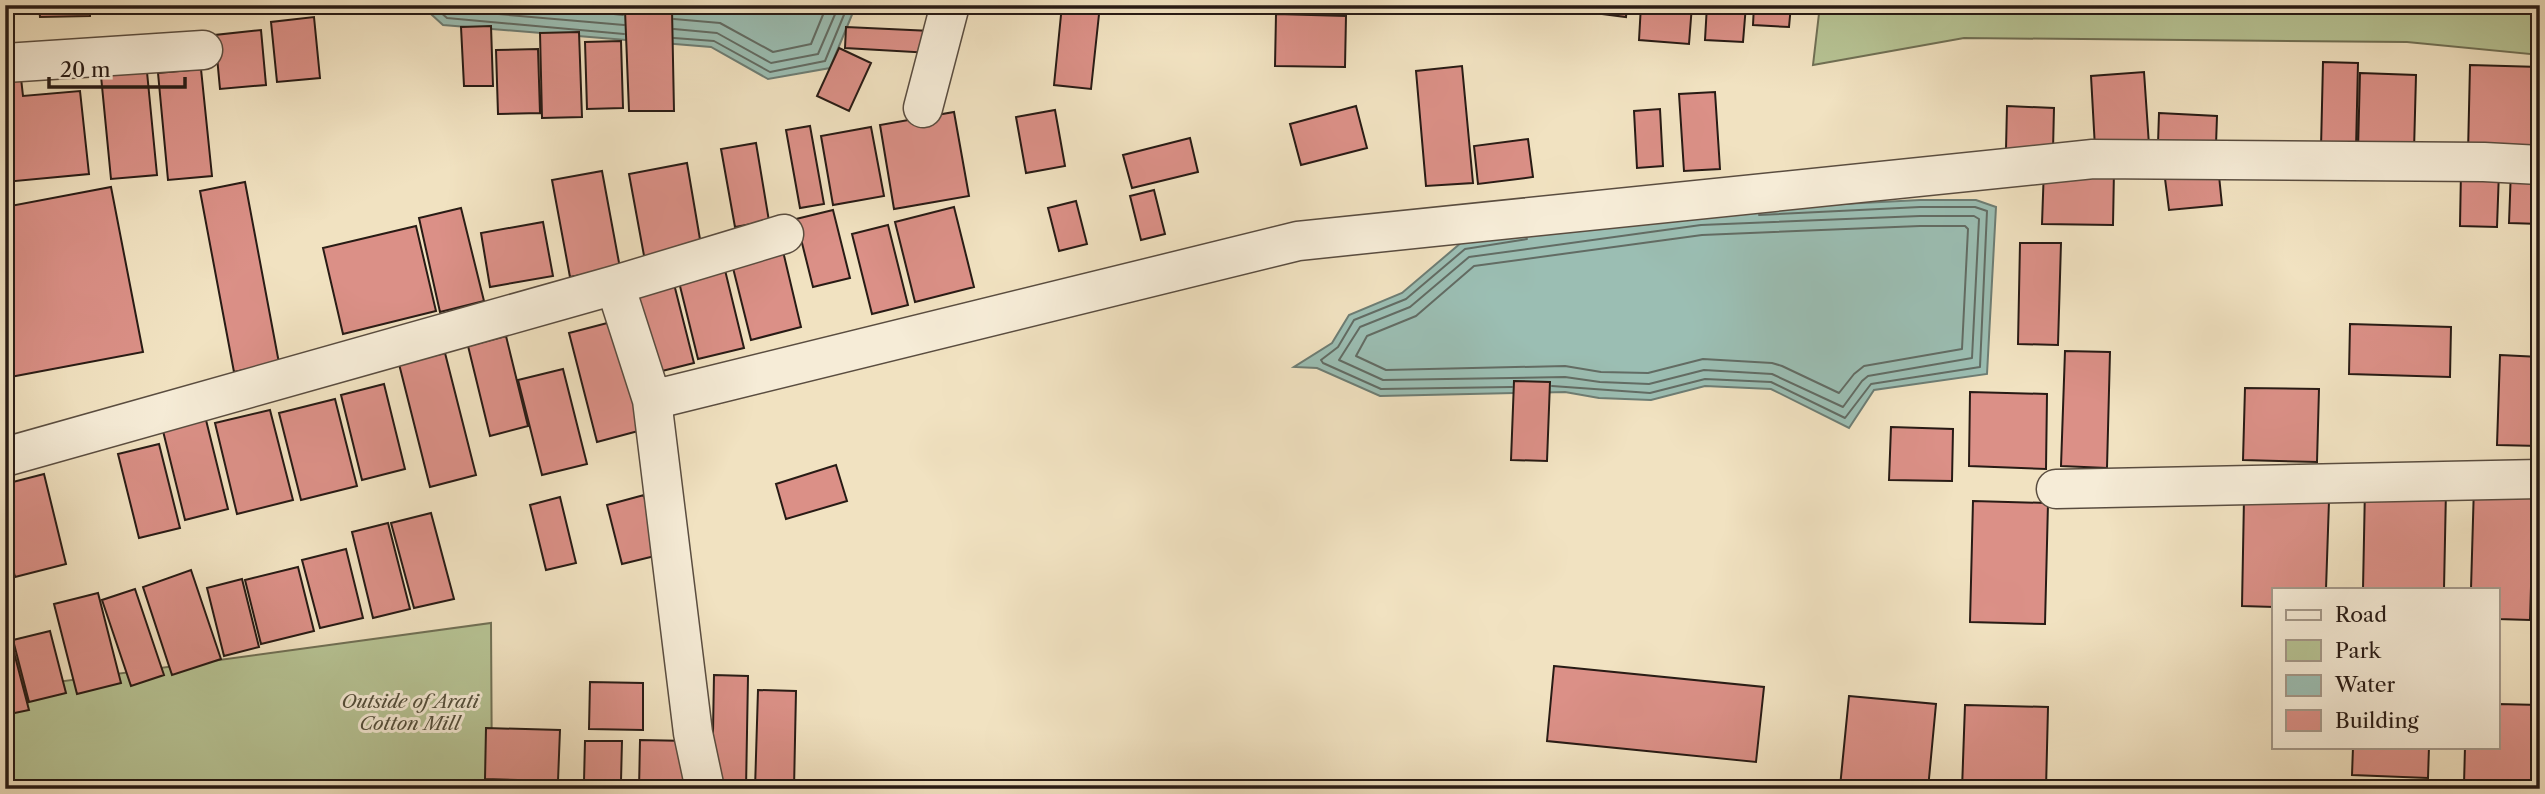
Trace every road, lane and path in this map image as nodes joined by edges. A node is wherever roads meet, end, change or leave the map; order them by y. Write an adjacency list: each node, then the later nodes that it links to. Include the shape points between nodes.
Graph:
1 (950, 5): 4 (street)
2 (203, 50): 3 (street)
3 (5, 63)
4 (923, 108)
5 (2540, 166): 8 (street, via 2093,159 1298,242)
6 (784, 234): 7 (street)
7 (615, 285): 8 (street); 9 (street)
8 (652, 400): 12 (street, via 693,733)
9 (5, 457)
10 (2540, 479): 11 (street)
11 (2056, 489)
12 (705, 789)

